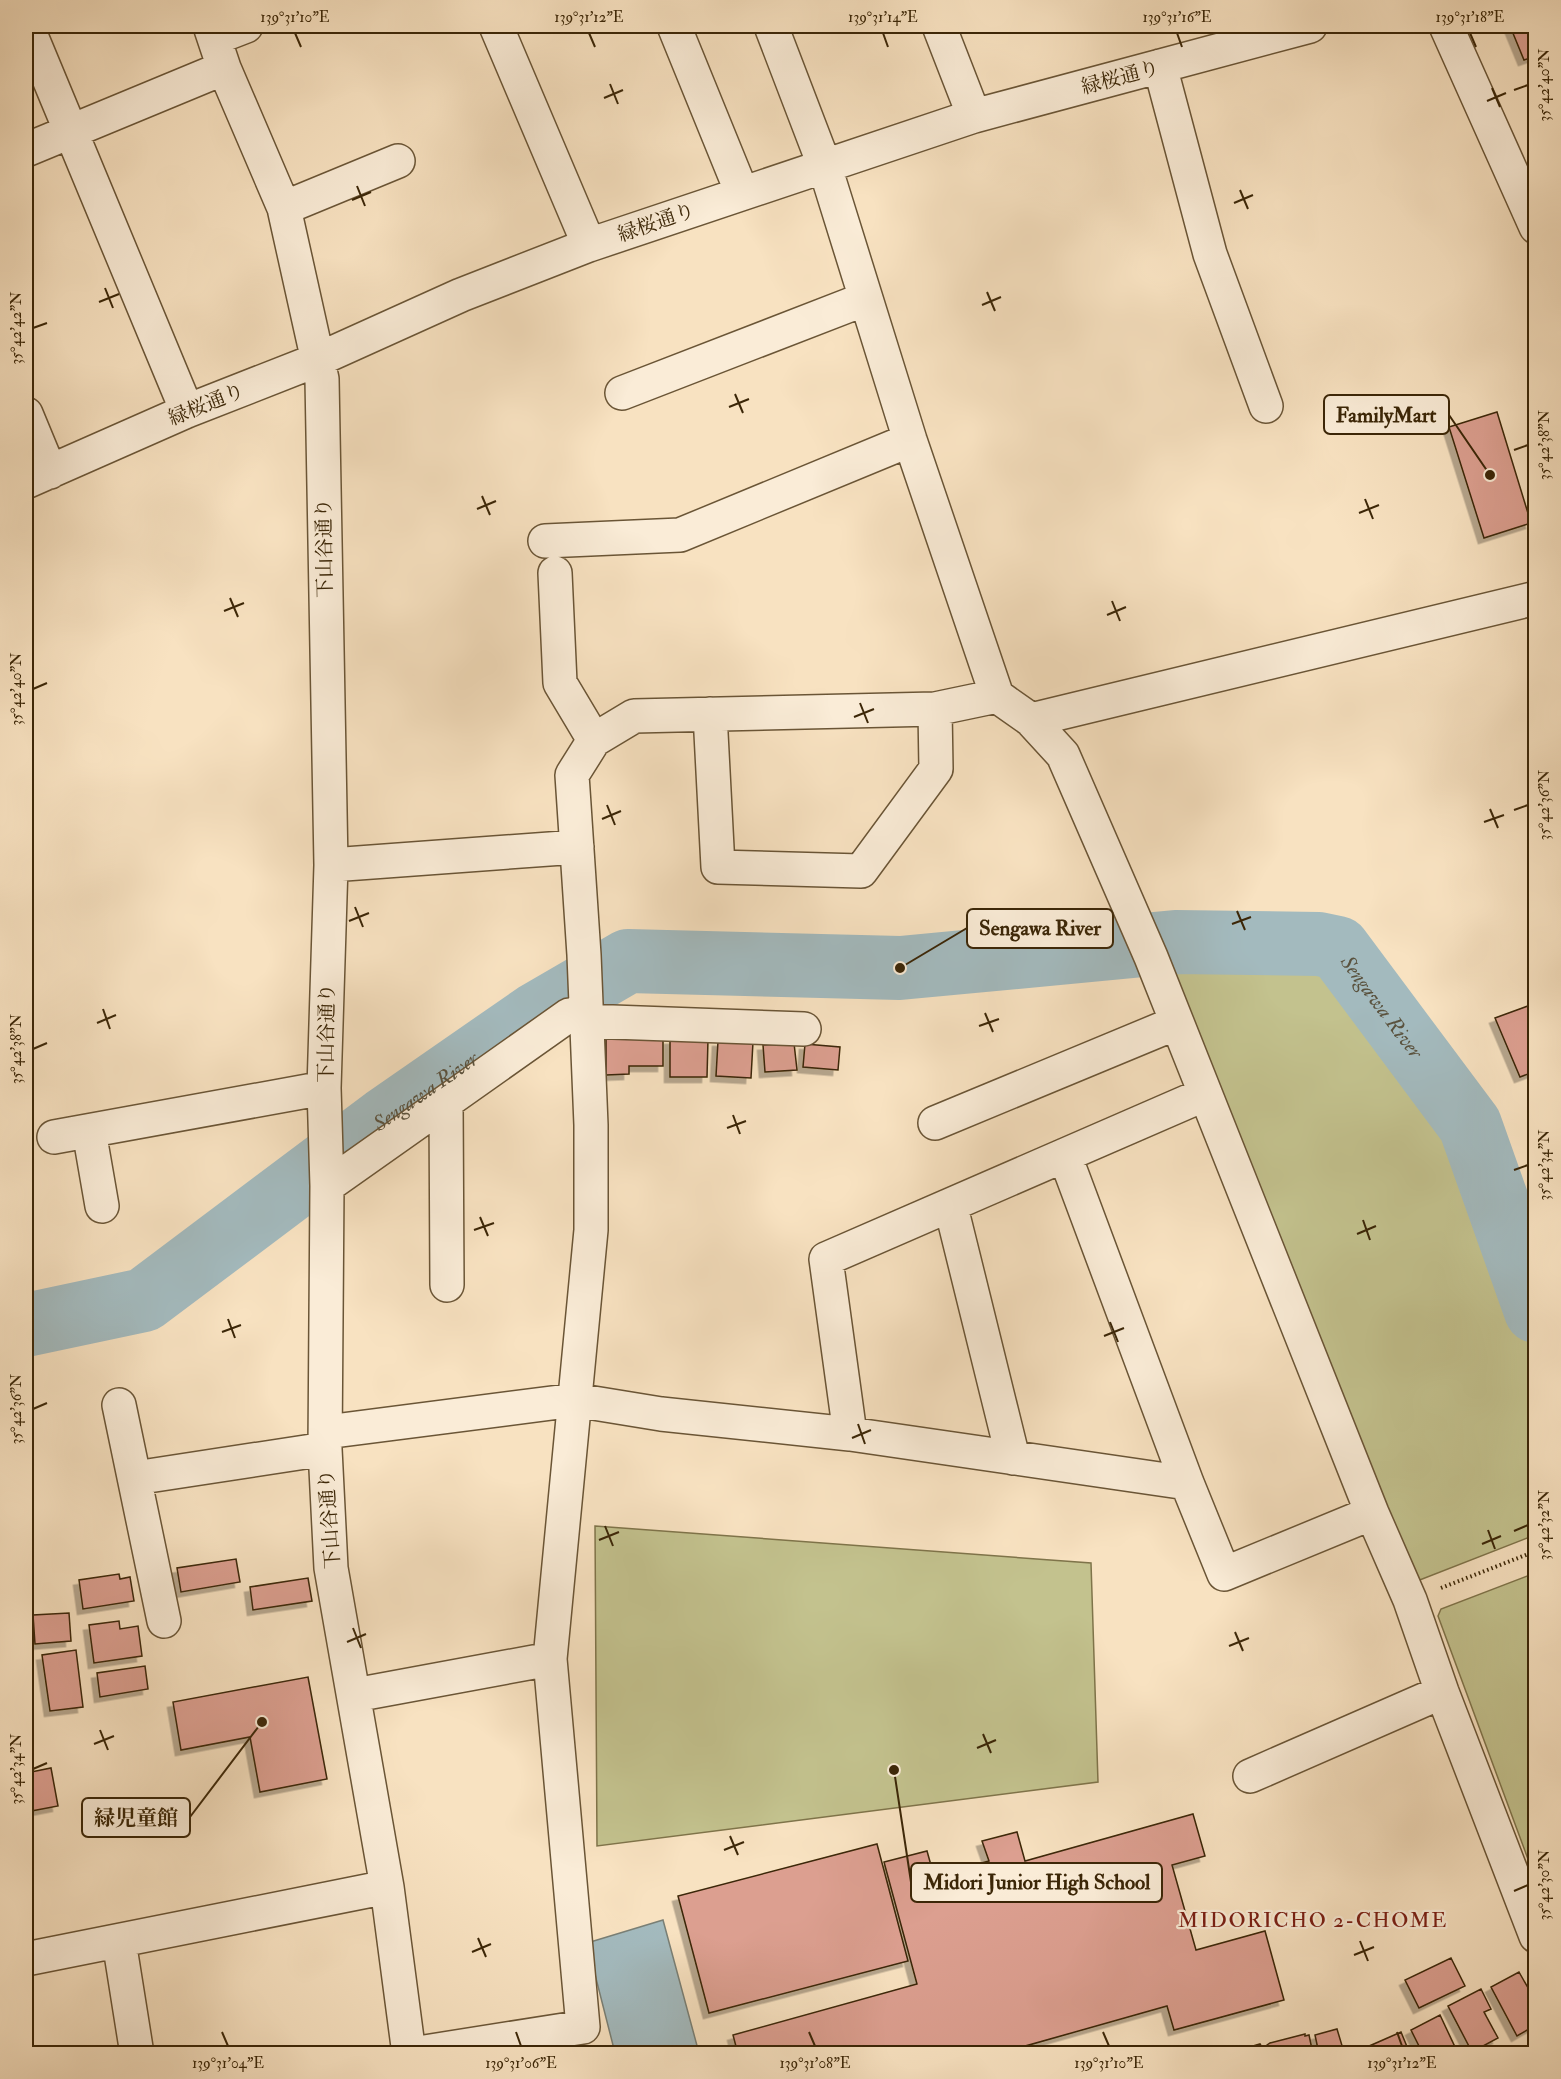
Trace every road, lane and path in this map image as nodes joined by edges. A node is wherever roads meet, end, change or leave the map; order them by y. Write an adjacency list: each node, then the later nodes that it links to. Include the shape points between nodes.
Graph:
1 (27, 26): 12 (street)
2 (246, 26): 9 (street)
3 (496, 26): 19 (street)
4 (674, 26): 16 (street)
5 (771, 26): 15 (street)
6 (939, 26): 11 (street)
7 (1310, 26): 10 (street, 緑桜通り)
8 (1446, 26): 18 (street)
9 (217, 44): 12 (street); 17 (street, 下山谷通り)
10 (1160, 66): 11 (street, 緑桜通り); 23 (street, via 1210,254)
11 (974, 116): 15 (street, 緑桜通り)
12 (71, 132): 13 (street); 24 (street)
13 (26, 150)
14 (398, 161): 17 (street)
15 (825, 167): 16 (street, 緑桜通り); 20 (street)
16 (742, 193): 19 (street, 緑桜通り)
17 (284, 208): 21 (street, 下山谷通り)
18 (1536, 227)
19 (589, 245): 21 (street, 緑桜通り, via 461,295)
20 (865, 299): 22 (street); 26 (street)
21 (317, 360): 24 (street, 緑桜通り); 37 (street, 下山谷通り, via 322,379)
22 (622, 393)
23 (1266, 406)
24 (187, 411): 27 (street, 緑桜通り)
25 (26, 414): 27 (street)
26 (910, 440): 28 (street, via 680,535); 31 (street)
27 (38, 477)
28 (545, 541)
29 (555, 573): 35 (street, via 560,683)
30 (1536, 598): 34 (street)
31 (997, 696): 32 (street); 34 (street)
32 (935, 708): 33 (street); 33 (street, via 936,769 861,871 718,867)
33 (710, 714): 35 (street, via 634,716)
34 (1031, 720): 39 (street, via 1063,755)
35 (594, 740): 36 (street, via 572,776)
36 (577, 847): 37 (street); 38 (street)
37 (331, 865): 41 (street, 下山谷通り)
38 (585, 1011): 40 (street); 43 (street, via 569,1015); 52 (street, via 591,1230)
39 (1176, 1023): 42 (street); 44 (street)
40 (804, 1029)
41 (324, 1088): 45 (street); 48 (street, 下山谷通り)
42 (1203, 1095): 47 (street); 59 (street)
43 (446, 1102): 48 (street); 51 (street)
44 (935, 1123)
45 (89, 1131): 46 (street); 49 (street)
46 (54, 1137)
47 (1065, 1156): 50 (street); 58 (street)
48 (327, 1186): 55 (street, 下山谷通り)
49 (102, 1206)
50 (951, 1207): 54 (street, via 826,1259); 56 (street)
51 (447, 1286)
52 (575, 1400): 54 (street, via 661,1414); 55 (street); 63 (street)
53 (120, 1405): 57 (street)
54 (850, 1434): 56 (street)
55 (325, 1440): 57 (street); 65 (street, 下山谷通り, via 331,1568)
56 (1013, 1458): 58 (street)
57 (135, 1478): 62 (street)
58 (1187, 1483): 59 (street, via 1224,1574)
59 (1372, 1513): 61 (street)
60 (1536, 1551): 61 (path)
61 (1410, 1600): 64 (street)
62 (164, 1621)
63 (550, 1659): 65 (street); 72 (street, via 583,2027)
64 (1442, 1692): 66 (street); 68 (street)
65 (355, 1695): 67 (street, 下山谷通り)
66 (1250, 1776)
67 (387, 1887): 69 (street); 72 (street, 下山谷通り)
68 (1536, 1936)
69 (119, 1941): 70 (street); 71 (street)
70 (26, 1959)
71 (137, 2054)
72 (411, 2054)

